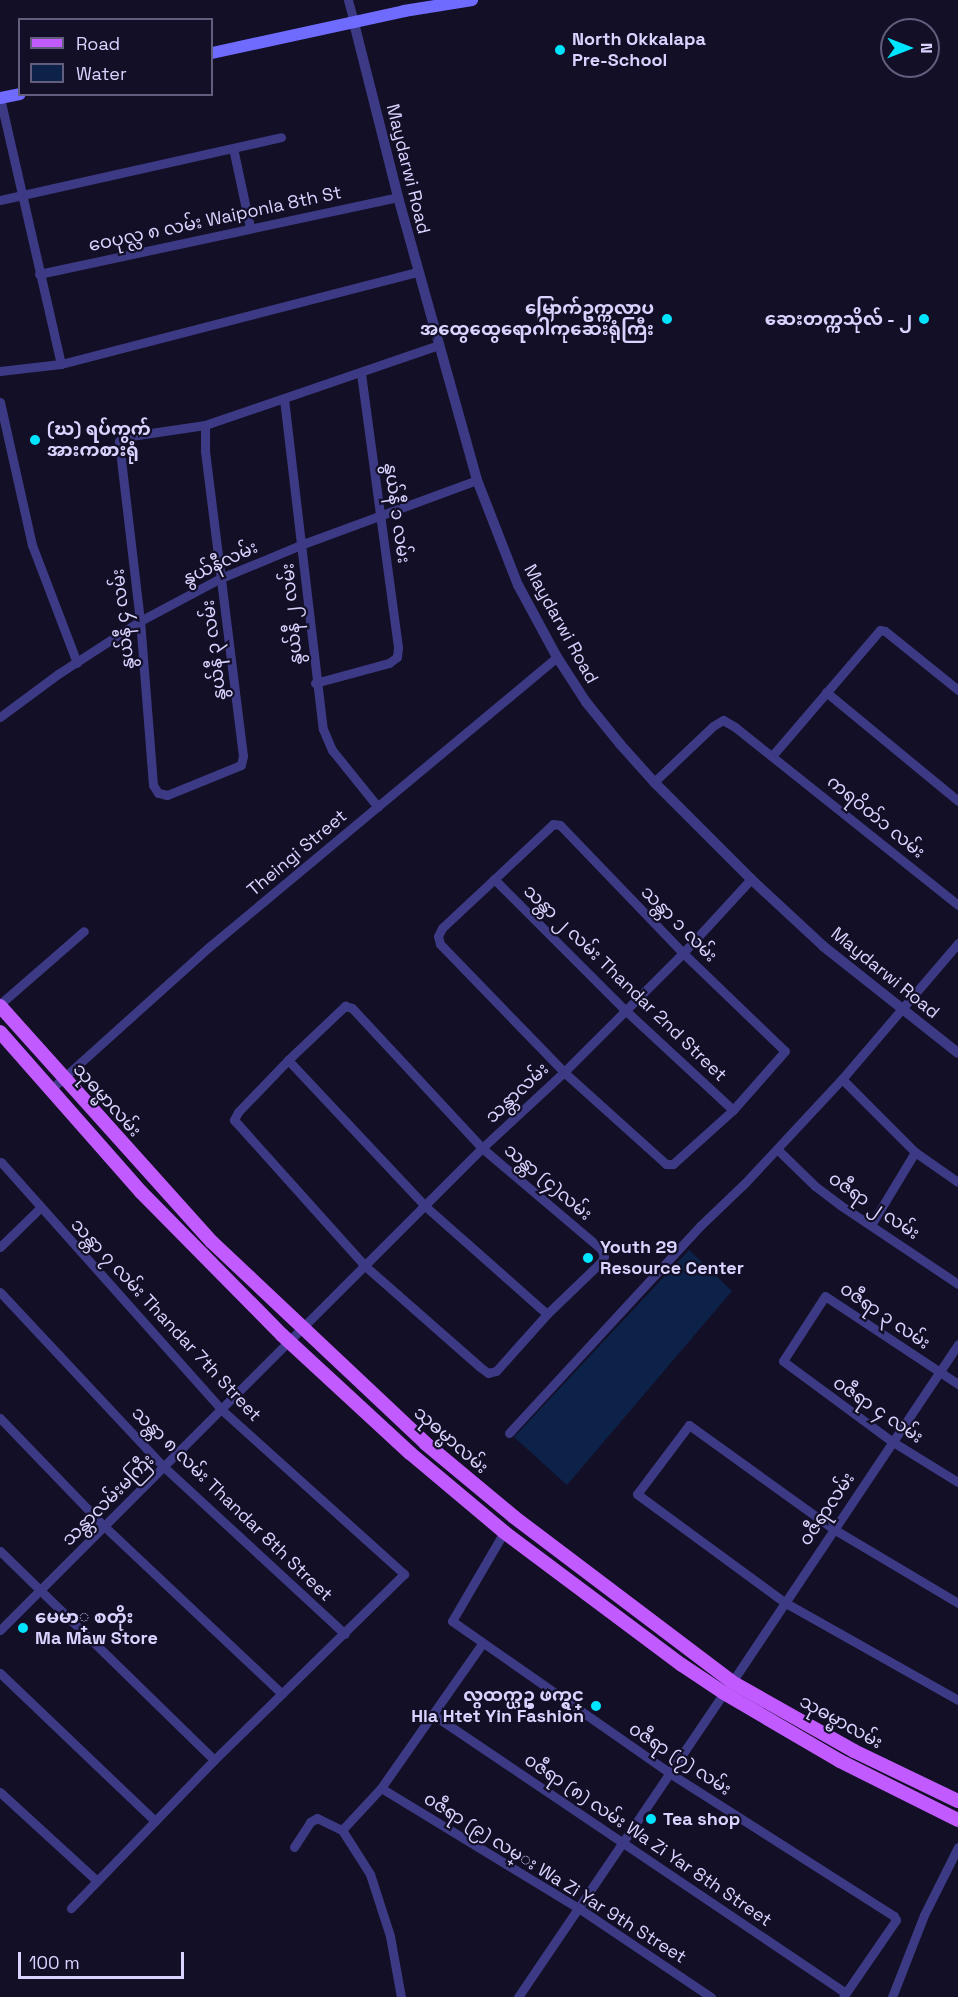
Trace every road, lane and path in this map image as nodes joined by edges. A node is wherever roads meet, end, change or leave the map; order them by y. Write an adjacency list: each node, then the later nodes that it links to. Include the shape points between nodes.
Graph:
1 (348, 0): 3 (street, Maydarwi Road)
2 (472, 0): 3 (main road)
3 (354, 23): 4 (main road); 10 (street, Maydarwi Road)
4 (213, 53)
5 (18, 94): 6 (main road)
6 (0, 98): 9 (street)
7 (281, 137): 8 (street)
8 (233, 148): 9 (street); 12 (street)
9 (21, 194): 11 (street); 14 (street)
10 (398, 197): 12 (street, ဝေပုလ္လ ၈ လမ်း Waiponla 8th St); 13 (street, Maydarwi Road)
11 (0, 200)
12 (250, 227): 14 (street, ဝေပုလ္လ ၈ လမ်း Waiponla 8th St)
13 (418, 272): 15 (street, Maydarwi Road); 16 (street)
14 (39, 274): 16 (street)
15 (439, 345): 18 (street); 22 (street, Maydarwi Road)
16 (61, 364): 17 (street)
17 (0, 371)
18 (361, 373): 19 (street); 23 (street, နွယ်နီ ၁ လမ်း)
19 (284, 399): 21 (street); 24 (street, နွယ်နီ ၂ လမ်း)
20 (0, 402): 28 (street, via 32,545)
21 (205, 425): 25 (street, နွယ်နီ ၃ လမ်း); 26 (street, နွယ်နီ ၄ လမ်း, via 124,437 119,441)
22 (477, 480): 23 (street, နွယ်နီလမ်း); 27 (street, Maydarwi Road, via 518,585)
23 (381, 515): 24 (street, နွယ်နီလမ်း); 29 (street, နွယ်နီ ၁ လမ်း, via 397,657 389,663)
24 (303, 544): 25 (street, နွယ်နီလမ်း); 29 (street, နွယ်နီ ၂ လမ်း)
25 (221, 578): 26 (street, နွယ်နီလမ်း); 35 (street, နွယ်နီ ၃ လမ်း, via 241,765 167,795)
26 (140, 621): 28 (street, နွယ်နီလမ်း); 35 (street, နွယ်နီ ၄ လမ်း, via 153,785)
27 (557, 657): 34 (street, Maydarwi Road, via 586,702); 37 (street, Theingi Street)
28 (77, 663): 32 (street, နွယ်နီလမ်း)
29 (315, 683): 37 (street, နွယ်နီ ၂ လမ်း, via 322,729 332,750)
30 (958, 690): 31 (street, via 880,630)
31 (826, 692): 33 (street); 36 (street)
32 (0, 717)
33 (772, 756): 34 (street, ကရဝိတ်၁ လမ်း, via 723,720); 40 (street, ကရဝိတ်၁ လမ်း)
34 (654, 782): 39 (street, Maydarwi Road)
35 (158, 794)
36 (958, 801)
37 (378, 807): 51 (street, Theingi Street, via 209,947)
38 (494, 879): 43 (street, သန္တာ ၁ လမ်း, via 553,824 560,825); 46 (street, သန္တာ ၂ လမ်း Thandar 2nd Street); 50 (street, via 442,928 438,936 440,945)
39 (751, 879): 43 (street, သန္တာလမ်း); 45 (street, Maydarwi Road, via 823,946)
40 (958, 905)
41 (84, 931): 44 (street)
42 (958, 943): 45 (street)
43 (683, 953): 46 (street, သန္တာလမ်း); 54 (street, သန္တာ ၁ လမ်း, via 783,1047 784,1055)
44 (0, 1005): 51 (main road, သုဓမ္မာလမ်း)
45 (903, 1010): 48 (street, Maydarwi Road); 52 (street)
46 (625, 1011): 50 (street, သန္တာလမ်း); 54 (street, သန္တာ ၂ လမ်း Thandar 2nd Street)
47 (0, 1032): 53 (main road, သုဓမ္မာလမ်း)
48 (958, 1053)
49 (288, 1060): 55 (street, သန္တာ (၄)လမ်း, via 345,1006 352,1008); 60 (street); 64 (street, via 234,1120)
50 (564, 1072): 54 (street, via 666,1164 673,1164); 55 (street, သန္တာလမ်း)
51 (63, 1079): 53 (street, Theingi Street); 69 (main road, သုဓမ္မာလမ်း, via 212,1242)
52 (842, 1080): 56 (street); 57 (street)
53 (50, 1090): 70 (main road, သုဓမ္မာလမ်း, via 141,1192)
54 (733, 1110)
55 (482, 1148): 60 (street, သန္တာလမ်း); 68 (street, သန္တာ (၄)လမ်း, via 601,1249 604,1256)
56 (777, 1149): 62 (street, ဝဇီရာ ၂ လမ်း, via 815,1186); 76 (street, via 700,1226)
57 (915, 1152): 59 (street); 62 (street)
58 (1, 1162): 61 (street, သန္တာ ၇ လမ်း Thandar 7th Street)
59 (958, 1182)
60 (425, 1206): 64 (street, သန္တာလမ်း); 68 (street)
61 (40, 1208): 63 (street); 74 (street, သန္တာ ၇ လမ်း Thandar 7th Street)
62 (871, 1225): 65 (street, ဝဇီရာ ၂ လမ်း)
63 (0, 1247)
64 (366, 1267): 68 (street, via 488,1373 496,1371); 69 (street, သန္တာလမ်း)
65 (958, 1284)
66 (0, 1292): 78 (street, သန္တာ ၈ လမ်း Thandar 8th Street)
67 (825, 1296): 72 (street, ဝဇီရာ ၃ လမ်း); 77 (street, ဝဇီရာ ၄ လမ်း, via 783,1361)
68 (547, 1314)
69 (302, 1329): 70 (street, သန္တာလမ်း); 91 (main road, သုဓမ္မာလမ်း, via 425,1443)
70 (290, 1341): 74 (street, သန္တာလမ်းမကြီး); 82 (main road, သုဓမ္မာလမ်း, via 410,1453)
71 (958, 1344): 72 (street, ဝဇီရာလမ်း)
72 (938, 1372): 73 (street, ဝဇီရာ ၃ လမ်း); 77 (street, ဝဇီရာလမ်း)
73 (958, 1384)
74 (221, 1409): 78 (street, သန္တာလမ်းမကြီး); 88 (street, သန္တာ ၇ လမ်း Thandar 7th Street, via 404,1574)
75 (0, 1418): 80 (street)
76 (509, 1433)
77 (893, 1442): 79 (street, ဝဇီရာ ၄ လမ်း); 81 (street, ဝဇီရာလမ်း)
78 (164, 1467): 80 (street, သန္တာလမ်းမကြီး); 88 (street, သန္တာ ၈ လမ်း Thandar 8th Street)
79 (958, 1482)
80 (105, 1527): 84 (street, သန္တာလမ်းမကြီး); 92 (street)
81 (834, 1530): 85 (street, ဝဇီရာလမ်း); 85 (street, via 689,1425 637,1494); 86 (street)
82 (504, 1532): 89 (street, ၀ဇီရာ (၇) လမ်း, via 452,1621); 91 (main road, သုဓမ္မာလမ်း, via 682,1665)
83 (0, 1551): 84 (street)
84 (39, 1591): 87 (street, သန္တာလမ်းမကြီး); 95 (street)
85 (784, 1602): 91 (street, ဝဇီရာလမ်း); 93 (street)
86 (958, 1603)
87 (0, 1630)
88 (345, 1634): 92 (street)
89 (482, 1644): 94 (street); 96 (street, ၀ဇီရာ (၇) လမ်း)
90 (0, 1674): 101 (street)
91 (728, 1687): 96 (street, ဝဇီရာလမ်း); 99 (main road, သုဓမ္မာလမ်း); 100 (main road, သုဓမ္မာလမ်း, via 840,1761)
92 (282, 1694): 95 (street)
93 (958, 1700)
94 (432, 1714): 97 (street); 103 (street, ၀ဇီရာ (၈) လမ်း Wa Zi Yar 8th Street)
95 (213, 1760): 101 (street)
96 (671, 1774): 103 (street, ဝဇီရာလမ်း); 109 (street, ၀ဇီရာ (၇) လမ်း, via 894,1916 896,1920)
97 (381, 1788): 102 (street); 108 (street, ၀ဇီရာ (၉) လမ္း Wa Zi Yar 9th Street)
98 (0, 1792): 106 (street)
99 (958, 1801)
100 (958, 1820)
101 (154, 1821): 106 (street)
102 (342, 1830): 104 (street, via 317,1818); 110 (street, via 370,1874 390,1936)
103 (624, 1843): 108 (street, ဝဇီရာလမ်း); 109 (street, ၀ဇီရာ (၈) လမ်း Wa Zi Yar 8th Street)
104 (294, 1847)
105 (958, 1847): 113 (street, via 924,1915)
106 (96, 1880): 107 (street)
107 (71, 1908)
108 (580, 1910): 111 (street, ဝဇီရာလမ်း); 112 (street, ၀ဇီရာ (၉) လမ္း Wa Zi Yar 9th Street)
109 (844, 1995)
110 (401, 1997)
111 (518, 1997)
112 (711, 1997)
113 (892, 1997)

